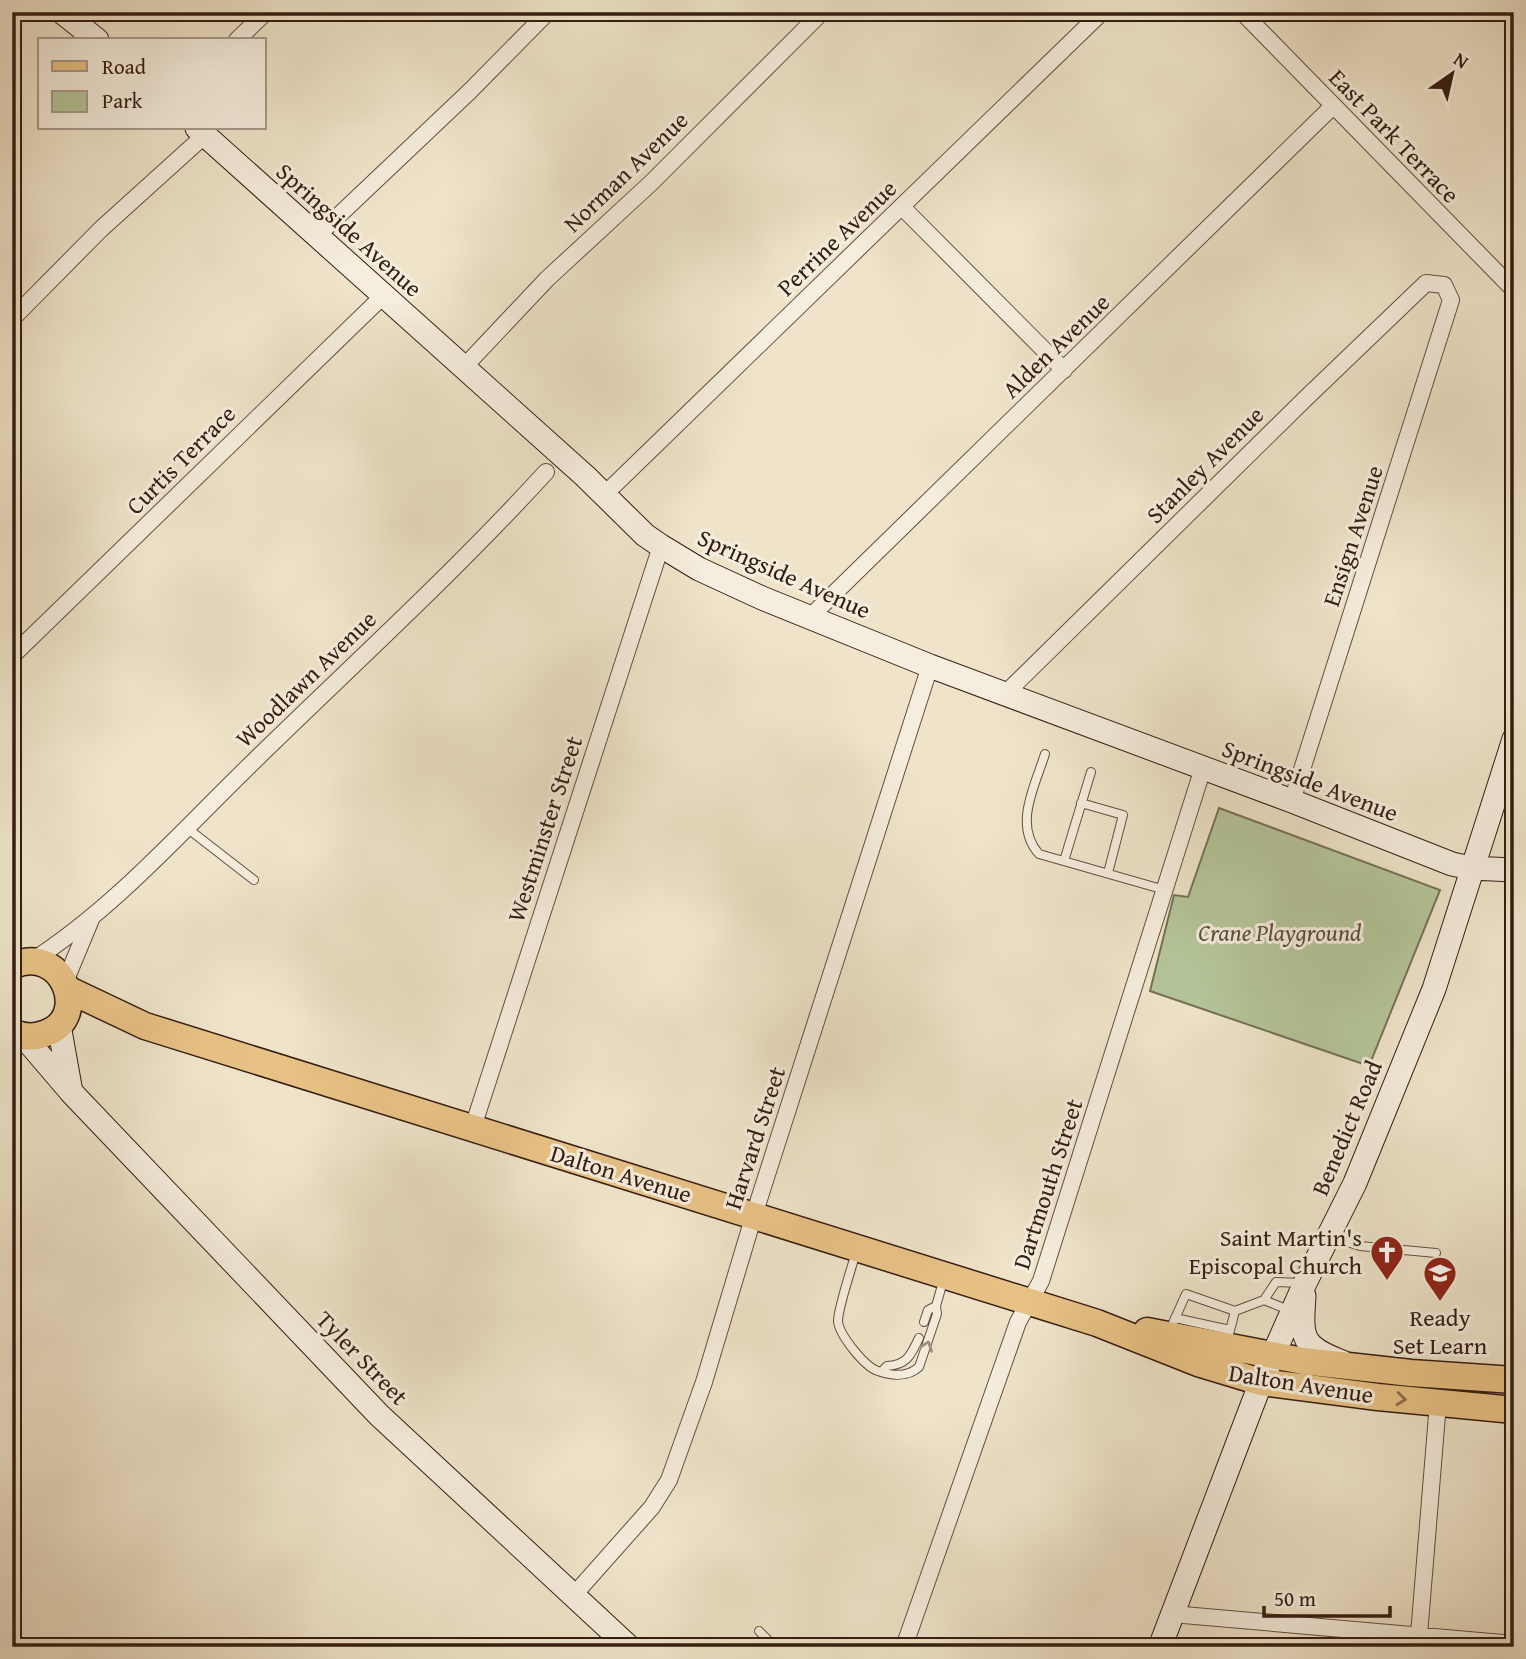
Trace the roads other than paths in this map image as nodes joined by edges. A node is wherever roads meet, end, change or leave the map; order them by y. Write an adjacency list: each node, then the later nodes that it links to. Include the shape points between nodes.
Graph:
1 (62, 12): 7 (street)
2 (266, 12): 8 (street)
3 (548, 12): 12 (street)
4 (822, 12): 17 (street, Norman Avenue, via 651,183 547,279)
5 (1102, 12): 11 (street, Perrine Avenue)
6 (1242, 12): 9 (street, East Park Terrace)
7 (94, 38)
8 (239, 38)
9 (1333, 106): 14 (street, East Park Terrace); 18 (street, Alden Avenue)
10 (201, 132): 12 (street, Springside Avenue); 16 (street)
11 (902, 207): 18 (street); 20 (street, Perrine Avenue)
12 (317, 236): 15 (street, Springside Avenue)
13 (1444, 285): 25 (street, Stanley Avenue, via 1426,283); 30 (street, Ensign Avenue, via 1451,300)
14 (1514, 290)
15 (383, 296): 17 (street, Springside Avenue); 23 (street, Curtis Terrace)
16 (12, 319)
17 (464, 367): 20 (street, Springside Avenue)
18 (1064, 370): 22 (street, Alden Avenue)
19 (546, 472): 32 (street, Woodlawn Avenue, via 498,525)
20 (604, 495): 21 (street, Springside Avenue)
21 (661, 546): 22 (street, Springside Avenue, via 699,569); 46 (street, Westminster Street)
22 (810, 617): 24 (street, Springside Avenue)
23 (12, 656)
24 (930, 666): 25 (street, Springside Avenue); 47 (street, Harvard Street)
25 (1004, 694): 28 (street, Springside Avenue)
26 (1514, 739): 34 (street, Benedict Road)
27 (1045, 754): 33 (lane, via 1025,817 1026,830 1039,854)
28 (1203, 768): 30 (street, Springside Avenue); 38 (street, Dartmouth Street)
29 (1091, 772): 31 (lane)
30 (1292, 801): 34 (street, Springside Avenue)
31 (1081, 803): 33 (lane); 36 (lane, via 1123,815)
32 (187, 828): 37 (lane); 39 (street, Woodlawn Avenue)
33 (1064, 861): 36 (lane)
34 (1471, 868): 35 (street, Springside Avenue); 48 (street, Benedict Road, via 1434,989 1355,1184)
35 (1514, 870)
36 (1108, 873): 38 (lane)
37 (254, 880)
38 (1165, 890): 54 (street, Dartmouth Street, via 1041,1282)
39 (93, 915): 40 (street, Woodlawn Avenue); 41 (street, Woodlawn Avenue)
40 (22, 964): 41 (main road, Dalton Avenue, via 51,967)
41 (66, 986): 42 (main road, via 69,1000); 43 (main road, Dalton Avenue)
42 (61, 1022): 43 (main road, Dalton Avenue); 44 (main road, via 37,1037); 45 (street)
43 (145, 1026): 46 (main road, Dalton Avenue)
44 (16, 1035): 45 (street, Tyler Street)
45 (71, 1092): 70 (street, Tyler Street, via 379,1415)
46 (473, 1127): 47 (main road, Dalton Avenue)
47 (754, 1215): 49 (main road, Dalton Avenue); 70 (street, Harvard Street, via 669,1480 652,1507)
48 (1329, 1236): 50 (lane, via 1360,1246); 52 (street, Benedict Road)
49 (856, 1249): 51 (main road, Dalton Avenue); 65 (lane, via 838,1322 858,1355)
50 (1436, 1253)
51 (945, 1276): 54 (main road, Dalton Avenue); 55 (lane)
52 (1305, 1283): 53 (lane, via 1276,1282); 57 (street, Benedict Road); 64 (street, via 1302,1324 1306,1338 1316,1352)
53 (1264, 1300): 56 (lane); 57 (lane)
54 (1028, 1301): 59 (main road, Dalton Avenue); 77 (street, Dartmouth Street)
55 (936, 1307): 58 (lane, via 928,1310); 65 (lane, one-way to 55, via 904,1375 919,1367)
56 (1235, 1311): 60 (lane, via 1186,1294); 62 (lane)
57 (1292, 1311): 63 (street, Benedict Road)
58 (924, 1322)
59 (1097, 1323): 60 (main road, Dalton Avenue); 67 (main road, Dalton Avenue)
60 (1172, 1326): 62 (main road, Dalton Avenue)
61 (919, 1338): 65 (lane, via 909,1359)
62 (1228, 1338): 63 (main road, Dalton Avenue)
63 (1273, 1354): 64 (main road, Dalton Avenue); 67 (street, Benedict Road)
64 (1358, 1368): 66 (main road, Dalton Avenue)
65 (882, 1371)
66 (1514, 1380)
67 (1261, 1382): 68 (main road, Dalton Avenue, one-way to 68); 71 (street, Benedict Road)
68 (1438, 1403): 69 (main road, Dalton Avenue); 73 (street)
69 (1514, 1410)
70 (573, 1597): 75 (street, Tyler Street)
71 (1172, 1614): 73 (street); 78 (street, Benedict Road)
72 (759, 1631): 76 (lane)
73 (1419, 1641): 74 (street)
74 (1514, 1644)
75 (629, 1647)
76 (775, 1647)
77 (904, 1647)
78 (1160, 1647)

